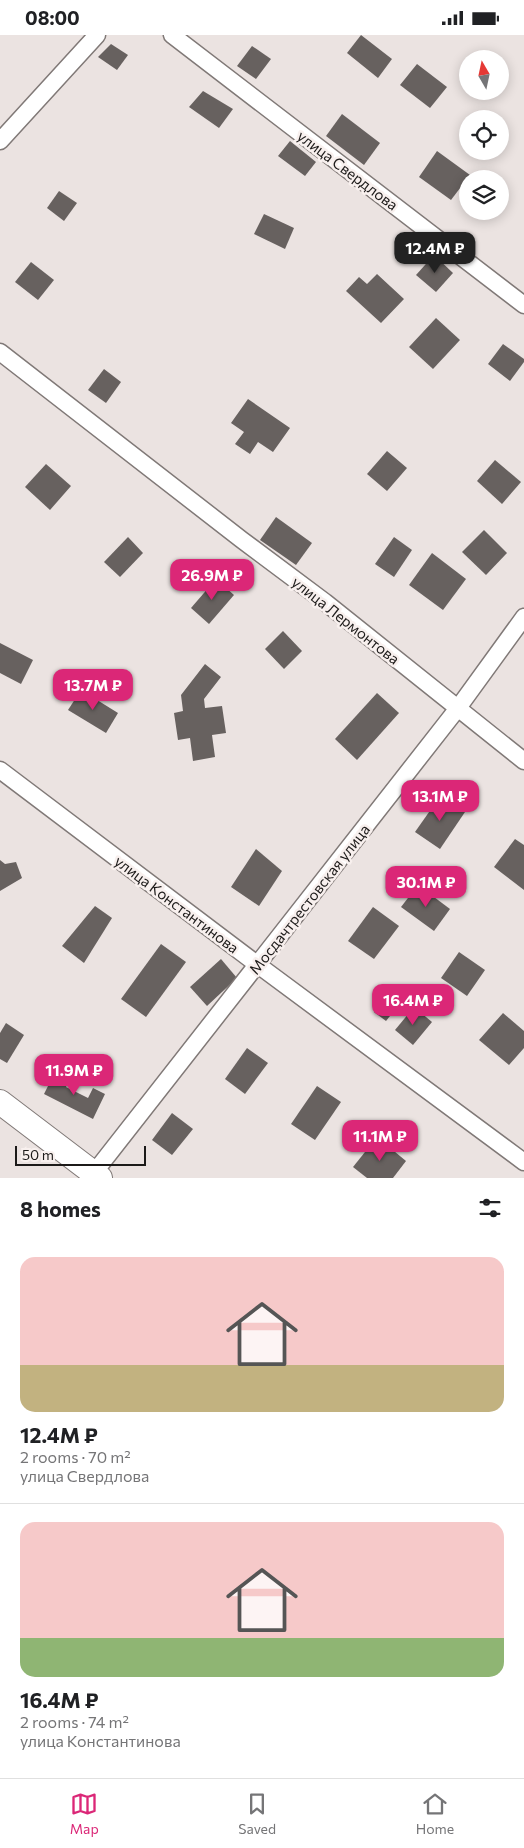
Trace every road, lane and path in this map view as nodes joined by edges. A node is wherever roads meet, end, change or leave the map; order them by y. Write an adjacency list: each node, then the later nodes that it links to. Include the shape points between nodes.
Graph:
1 (97, 35): 3 (street)
2 (172, 35): 4 (street, улица Свердлова)
3 (0, 141)
4 (524, 305)
5 (0, 353): 7 (street, улица Лермонтова)
6 (524, 617): 7 (street, Мосдачтрестовская улица)
7 (458, 708): 8 (street, улица Лермонтова); 10 (street, Мосдачтрестовская улица)
8 (524, 761)
9 (0, 770): 10 (street, улица Константинова)
10 (258, 965): 12 (street, улица Константинова); 13 (street, Мосдачтрестовская улица)
11 (0, 1102): 13 (main road)
12 (524, 1162)
13 (95, 1177)

